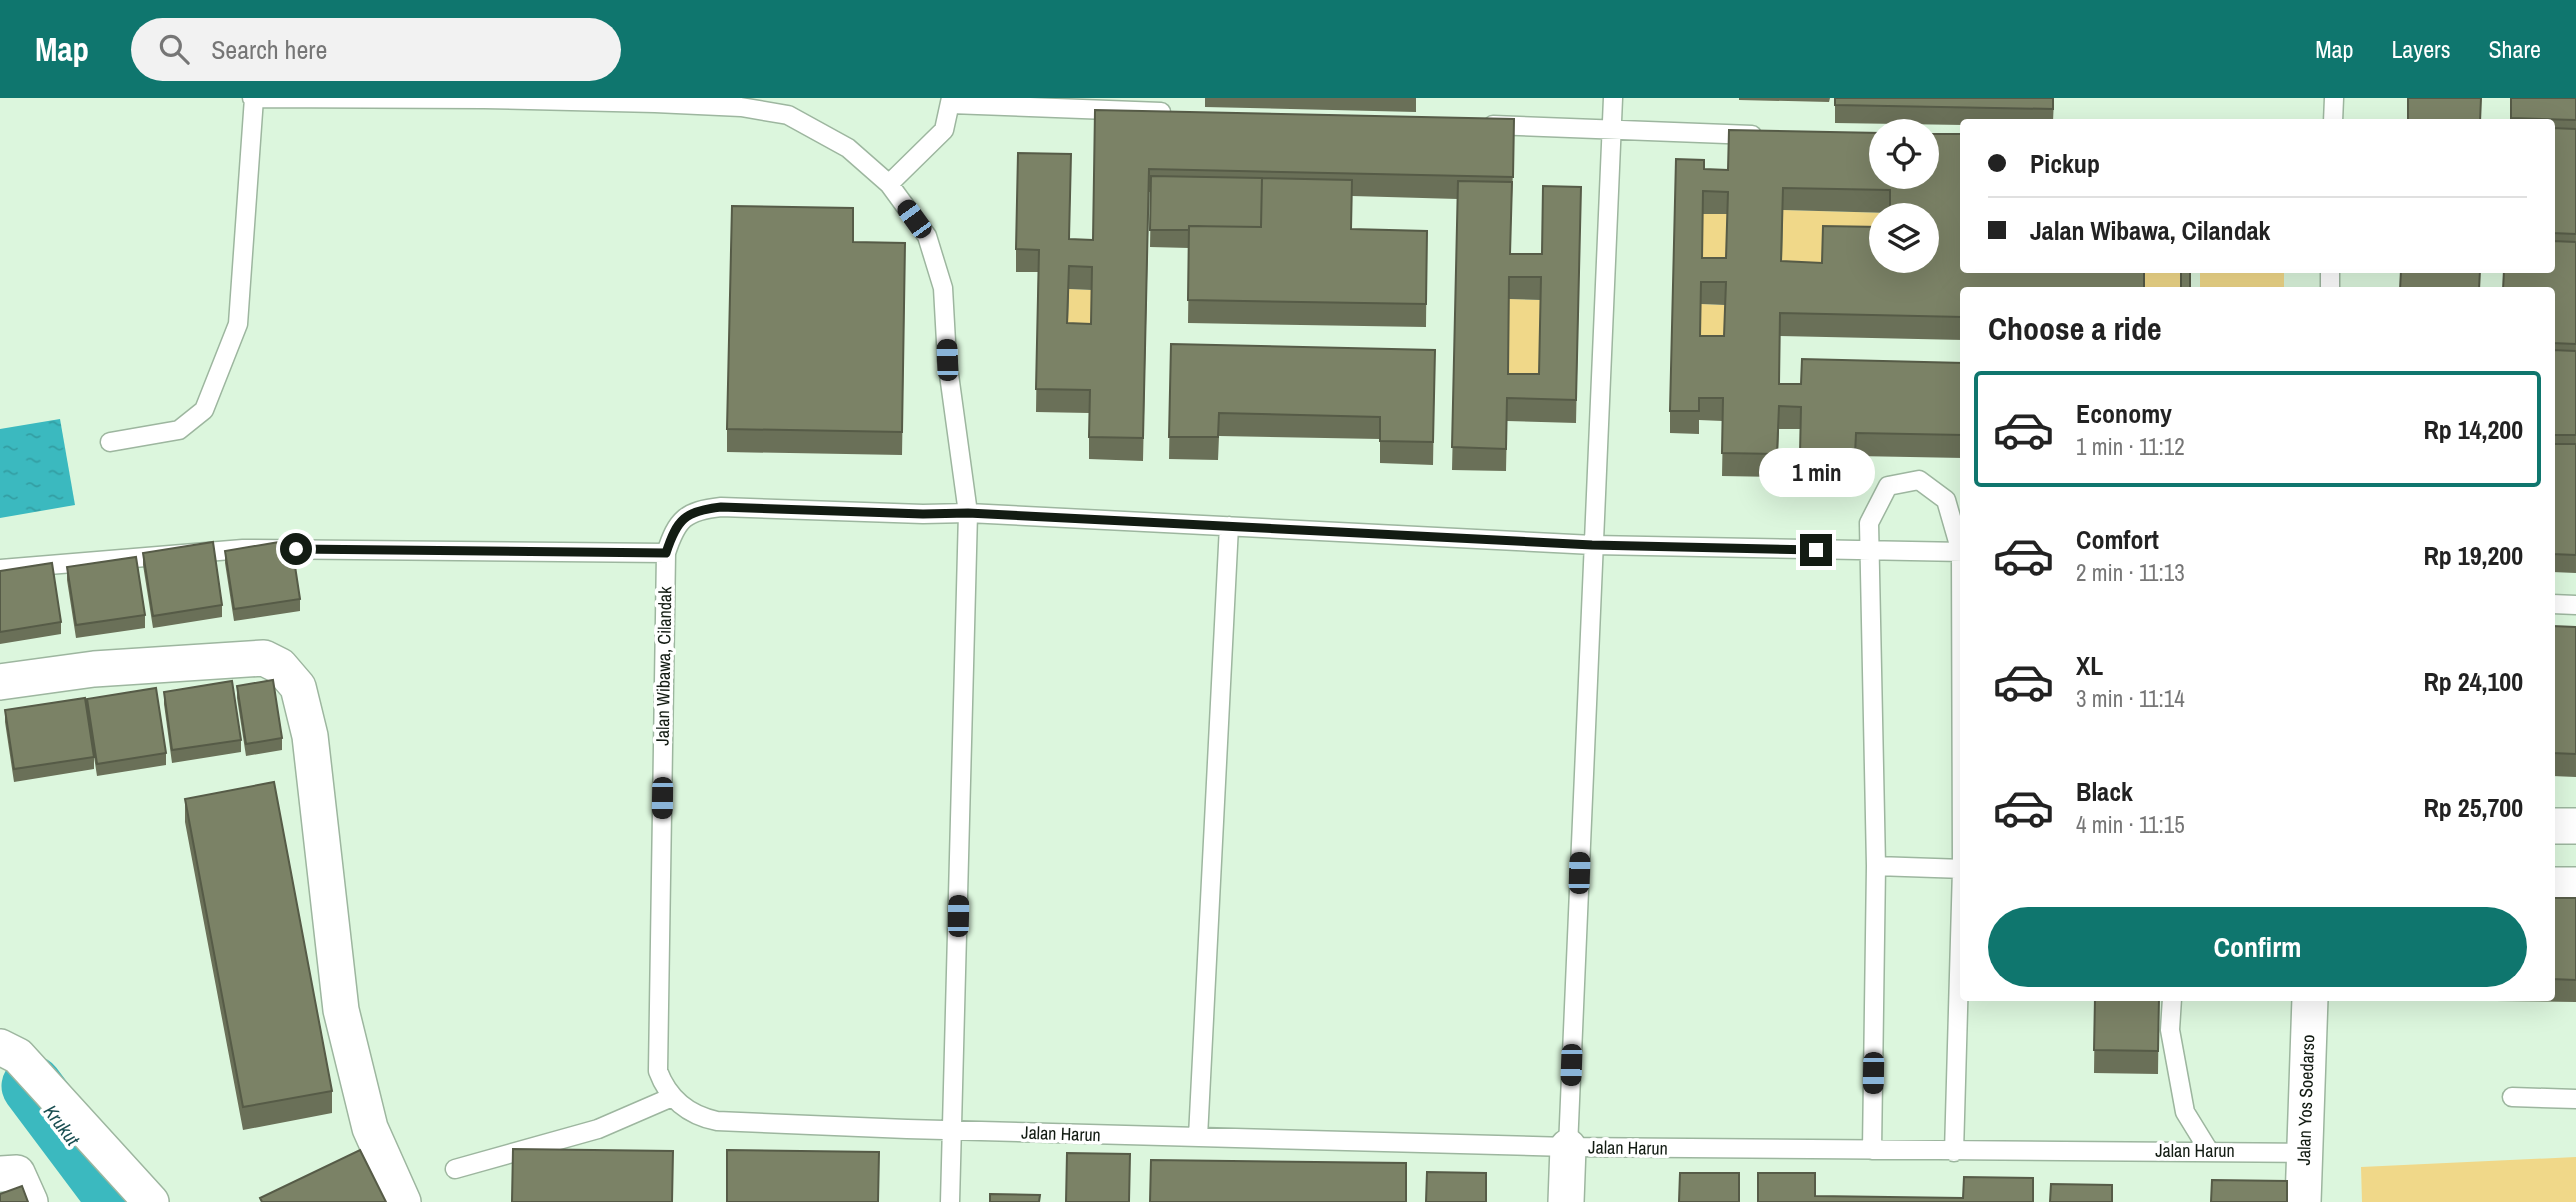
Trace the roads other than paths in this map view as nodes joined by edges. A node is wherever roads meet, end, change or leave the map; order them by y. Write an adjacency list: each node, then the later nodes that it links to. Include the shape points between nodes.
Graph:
1 (253, 98): 4 (lane); 12 (lane, via 238,324 204,410 179,430)
2 (1613, 98): 9 (lane)
3 (2334, 98): 7 (lane)
4 (655, 101): 11 (lane, via 788,115 848,149)
5 (951, 101): 6 (lane); 11 (lane, via 944,130)
6 (1185, 113)
7 (2333, 119)
8 (1474, 124): 9 (lane)
9 (1612, 130): 10 (lane); 15 (lane)
10 (1773, 135)
11 (889, 184): 13 (lane, via 927,236 943,288 947,360)
12 (110, 442)
13 (968, 513): 14 (lane, Jalan Wibawa, Cilandak); 19 (lane, Jalan Wibawa, Cilandak, via 697,510 681,520); 37 (lane)
14 (1229, 526): 15 (lane, Jalan Wibawa, Cilandak); 38 (lane)
15 (1592, 545): 17 (lane, Jalan Wibawa, Cilandak); 39 (lane)
16 (1960, 546): 17 (lane, via 1946,500 1919,480 1888,486 1869,523)
17 (1871, 551): 18 (lane, Jalan Wibawa, Cilandak); 26 (lane)
18 (1960, 552)
19 (666, 553): 20 (lane, via 243,549); 34 (lane, Jalan Wibawa, Cilandak, via 658,1071)
20 (0, 569)
21 (2555, 604): 22 (lane)
22 (2576, 605)
23 (0, 682): 48 (street, via 94,669 264,658 280,666 298,687 310,736 341,1010 370,1128)
24 (2555, 826): 25 (street)
25 (2576, 826)
26 (1876, 866): 27 (lane); 40 (lane)
27 (1960, 869)
28 (2555, 885): 29 (street)
29 (2576, 885)
30 (1960, 963): 42 (lane)
31 (2172, 1001): 41 (lane, via 2170,1030 2185,1112)
32 (2310, 1001): 43 (street, Jalan Yos Soedarso)
33 (0, 1047): 47 (street, via 18,1056)
34 (672, 1097): 37 (lane, via 687,1110 717,1121); 44 (lane, via 598,1129)
35 (2512, 1097): 36 (lane)
36 (2576, 1099)
37 (952, 1130): 38 (lane, Jalan Harun); 49 (lane)
38 (1198, 1137): 39 (lane, Jalan Harun)
39 (1568, 1147): 40 (lane, Jalan Harun); 50 (street)
40 (1872, 1150): 42 (lane, Jalan Harun)
41 (2209, 1151): 42 (lane, Jalan Harun); 43 (lane, Jalan Harun)
42 (1954, 1152)
43 (2304, 1153): 51 (street, Jalan Yos Soedarso)
44 (455, 1168)
45 (0, 1174): 46 (street, via 17,1173)
46 (30, 1202)
47 (151, 1202)
48 (403, 1202)
49 (950, 1202)
50 (1566, 1202)
51 (2303, 1202)

